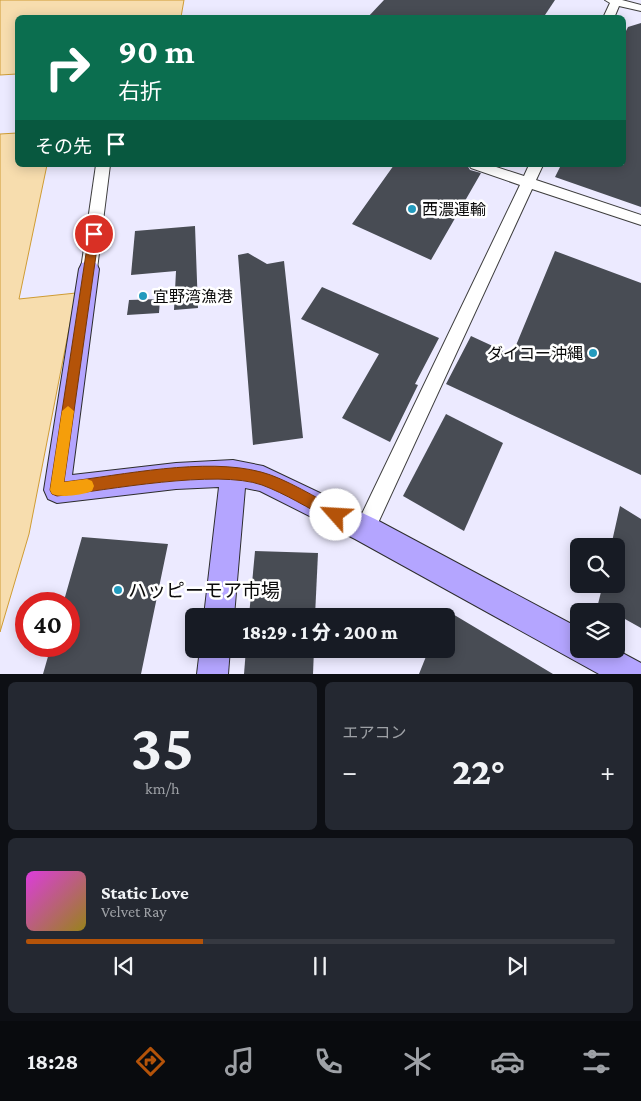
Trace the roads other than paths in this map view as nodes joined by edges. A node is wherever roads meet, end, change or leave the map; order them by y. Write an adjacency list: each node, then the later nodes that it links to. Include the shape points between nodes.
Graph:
1 (614, 0): 2 (street); 3 (street)
2 (641, 8)
3 (609, 15)
4 (103, 167): 9 (street)
5 (482, 167): 7 (street)
6 (535, 167): 7 (street)
7 (528, 181): 8 (street); 11 (street)
8 (641, 220)
9 (89, 269): 10 (street, via 57,490)
10 (233, 473): 11 (street, via 263,479); 12 (street)
11 (365, 530): 13 (street)
12 (220, 608)
13 (570, 640)
14 (214, 658): 16 (street)
15 (602, 658): 17 (street)
16 (212, 674)
17 (631, 674)

